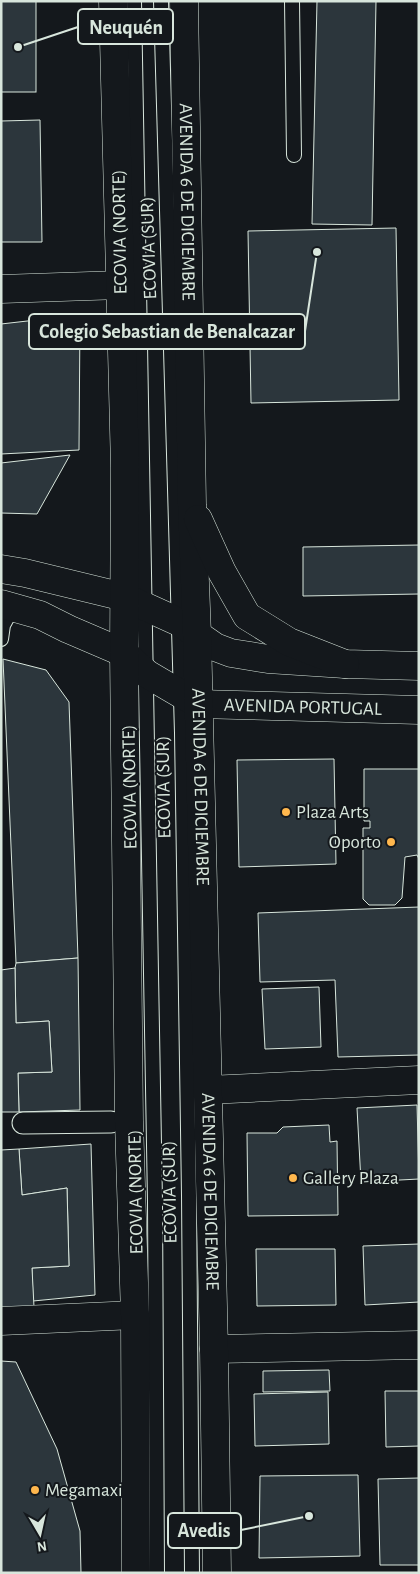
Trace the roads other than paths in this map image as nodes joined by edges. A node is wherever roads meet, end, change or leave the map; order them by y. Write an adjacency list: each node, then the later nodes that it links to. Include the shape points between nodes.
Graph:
1 (113, 1): 7 (main road)
2 (134, 1): 11 (lane, ECOVIA (NORTE))
3 (161, 1): 13 (lane, ECOVIA (SUR))
4 (184, 1): 9 (main road, AVENIDA 6 DE DICIEMBRE)
5 (292, 1): 6 (lane)
6 (294, 155)
7 (120, 285): 8 (main road); 11 (main road, via 125,467)
8 (1, 289)
9 (192, 505): 13 (main road, AVENIDA 6 DE DICIEMBRE); 16 (main road, via 222,572 247,616 289,642)
10 (1, 570): 11 (main road, via 25,573)
11 (134, 602): 13 (main road); 15 (main road); 18 (lane, ECOVIA (NORTE))
12 (7, 606): 14 (lane); 15 (main road, AVENIDA PORTUGAL, via 40,614)
13 (188, 628): 16 (main road, via 215,647 231,653); 19 (main road, AVENIDA 6 DE DICIEMBRE)
14 (1, 639)
15 (124, 653): 18 (main road, AVENIDA PORTUGAL); 25 (main road, via 129,1121)
16 (345, 664): 17 (main road)
17 (419, 666)
18 (147, 674): 19 (main road, AVENIDA PORTUGAL); 30 (lane, ECOVIA (NORTE), via 156,1202)
19 (190, 699): 20 (main road, AVENIDA PORTUGAL); 22 (main road, AVENIDA 6 DE DICIEMBRE); 31 (lane, ECOVIA (SUR))
20 (419, 710)
21 (419, 1080): 22 (main road)
22 (208, 1090): 28 (main road, AVENIDA 6 DE DICIEMBRE)
23 (111, 1122): 24 (street)
24 (24, 1123)
25 (135, 1315): 26 (main road); 29 (main road)
26 (1, 1321)
27 (419, 1345): 28 (main road)
28 (214, 1349): 32 (main road, AVENIDA 6 DE DICIEMBRE)
29 (136, 1573)
30 (157, 1573)
31 (192, 1573)
32 (217, 1573)

